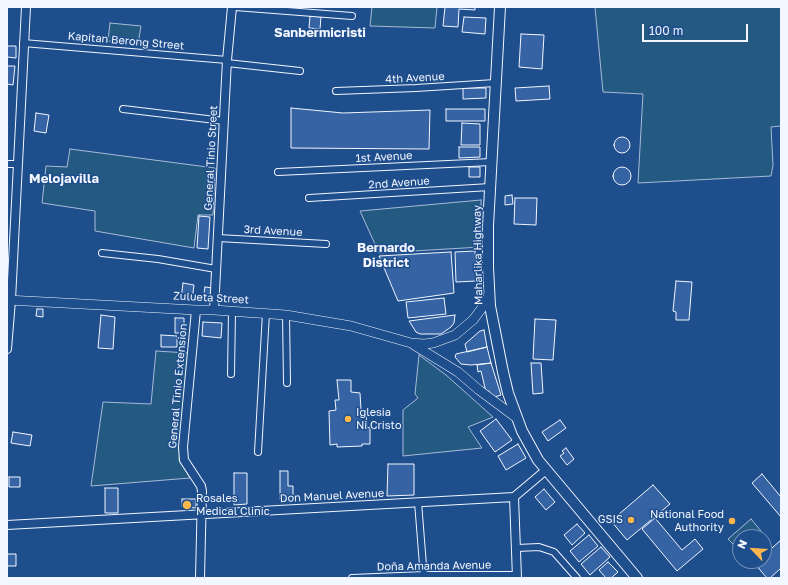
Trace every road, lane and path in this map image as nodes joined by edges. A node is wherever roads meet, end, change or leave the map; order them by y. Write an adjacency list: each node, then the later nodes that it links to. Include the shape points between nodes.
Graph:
1 (26, 7): 6 (street)
2 (232, 7): 7 (street, General Tinio Street)
3 (236, 7): 5 (street)
4 (500, 7): 9 (main road, Maharlika Highway)
5 (352, 16)
6 (23, 43): 7 (street, Kapitan Berong Street); 15 (street)
7 (227, 62): 8 (street, Kapitan Berong Street); 12 (street, General Tinio Street)
8 (300, 71)
9 (495, 83): 10 (street, 4th Avenue); 13 (main road, Maharlika Highway)
10 (336, 91)
11 (123, 109): 12 (street)
12 (224, 121): 19 (street, General Tinio Street)
13 (491, 162): 16 (street, 1st Avenue); 17 (main road, Maharlika Highway)
14 (7, 164): 15 (street)
15 (17, 164): 24 (street)
16 (278, 172)
17 (490, 187): 18 (street, 2nd Avenue); 23 (main road, Maharlika Highway)
18 (309, 198)
19 (218, 238): 20 (street, 3rd Avenue); 22 (street, General Tinio Street)
20 (326, 244)
21 (102, 253): 22 (street)
22 (216, 269): 26 (street, General Tinio Street)
23 (489, 295): 30 (main road, Zulueta Street, via 473,320 455,335 433,343); 34 (main road, Maharlika Highway, via 508,393)
24 (9, 300): 25 (main road, Zulueta Street); 31 (street)
25 (196, 310): 26 (main road, Zulueta Street); 39 (street, General Tinio Extension, via 183,447 184,460 201,486)
26 (214, 310): 27 (main road, Zulueta Street)
27 (232, 311): 28 (main road, Zulueta Street); 32 (street)
28 (266, 313): 29 (main road, Zulueta Street); 35 (street)
29 (286, 315): 30 (main road, Zulueta Street, via 351,326); 33 (street)
30 (411, 343): 34 (main road, Zulueta Street, via 458,372)
31 (7, 349)
32 (231, 374)
33 (287, 383)
34 (518, 419): 36 (main road, Maharlika Highway, via 528,445)
35 (258, 452)
36 (546, 470): 37 (street); 47 (main road, Maharlika Highway)
37 (514, 497): 38 (street, Don Manuel Avenue); 41 (street)
38 (418, 502): 39 (street, Don Manuel Avenue); 42 (street)
39 (201, 514): 40 (street, Don Manuel Avenue); 44 (street, General Tinio Extension)
40 (7, 525)
41 (517, 548): 43 (street); 46 (street, via 539,547 554,552)
42 (424, 577): 43 (street, Doña Amanda Avenue); 45 (street, Doña Amanda Avenue)
43 (517, 577)
44 (200, 578)
45 (352, 578)
46 (577, 578)
47 (637, 578)

